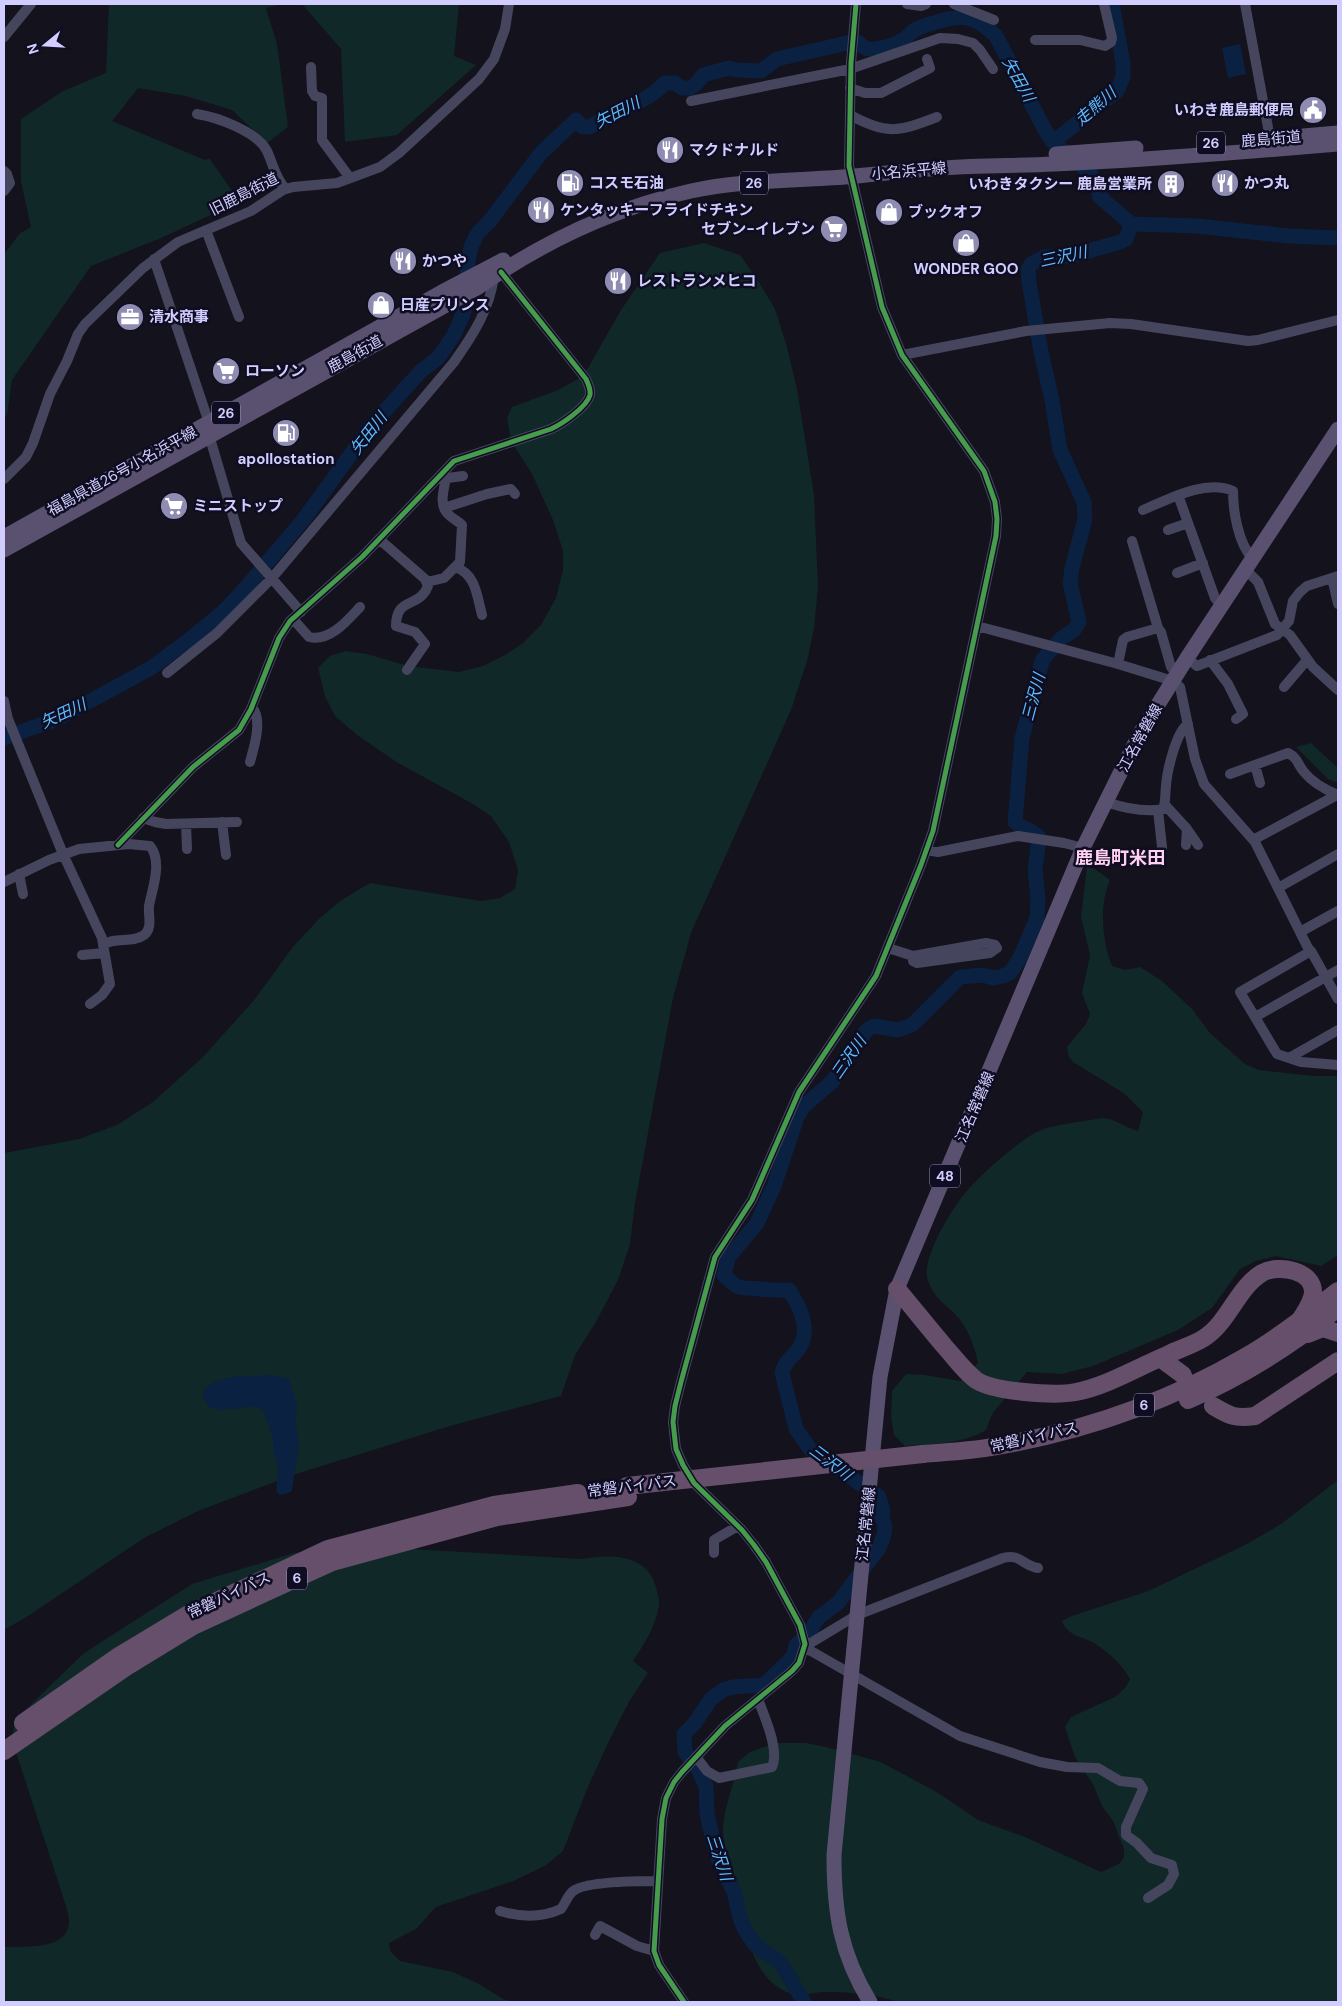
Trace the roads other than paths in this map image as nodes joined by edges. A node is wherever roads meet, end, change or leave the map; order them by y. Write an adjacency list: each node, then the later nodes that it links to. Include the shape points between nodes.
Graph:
1 (31, 4): 10 (street)
2 (509, 4): 27 (street, 旧鹿島街道, via 494,60 479,79 399,153 380,167)
3 (856, 4): 13 (street)
4 (907, 4): 5 (street)
5 (926, 4)
6 (954, 4): 9 (street)
7 (1104, 4): 11 (street, via 1112,38 1105,46 1080,40)
8 (1245, 4): 22 (street)
9 (994, 20)
10 (4, 37)
11 (1035, 40)
12 (927, 58): 16 (street, via 930,68 881,93 865,93)
13 (851, 66): 15 (street, via 932,40 948,38 973,43); 16 (street); 17 (street)
14 (311, 67): 27 (street, via 312,91 322,98 322,140)
15 (993, 69)
16 (850, 88): 19 (street)
17 (691, 100)
18 (197, 114): 28 (street, via 256,137 266,149)
19 (850, 115): 20 (street, via 885,130 906,128); 26 (street)
20 (937, 117)
21 (1338, 133): 22 (main road, 鹿島街道 / 26)
22 (1271, 144): 23 (main road, 26); 24 (main road, 鹿島街道 / 26)
23 (1338, 144)
24 (1084, 157): 26 (main road, 小名浜平線 / 26)
25 (4, 171): 29 (street, via 10,183)
26 (850, 172): 32 (main road, 小名浜平線 / 26, via 702,181 668,188 621,202 577,221); 37 (street, via 882,308)
27 (350, 178): 28 (street, 旧鹿島街道, via 337,183)
28 (286, 189): 30 (street, 旧鹿島街道, via 251,211)
29 (4, 191)
30 (206, 230): 31 (street, 旧鹿島街道, via 178,242); 35 (street)
31 (154, 259): 38 (street); 41 (street, 旧鹿島街道, via 78,334 26,457)
32 (493, 273): 33 (main road, 小名浜平線 / 26); 34 (main road, 小名浜平線 / 26, via 477,288); 42 (street, via 586,379 590,392 584,404 558,426 458,459); 58 (street, via 492,290 479,326 458,356)
33 (449, 289): 38 (main road, 福島県道26号小名浜平線 / 26)
34 (445, 304): 38 (main road, 鹿島街道 / 26)
35 (239, 317)
36 (1338, 320): 37 (street, via 1248,341 1131,324 1072,326 995,336)
37 (902, 355): 65 (street, via 984,472 995,502 996,536)
38 (209, 429): 49 (main road, 福島県道26号小名浜平線 / 26); 52 (main road, 鹿島街道 / 26); 58 (street, via 241,543)
39 (1338, 429): 54 (main road, 江名常磐線 / 48)
40 (463, 476): 42 (street)
41 (4, 479)
42 (441, 479): 45 (street); 50 (street)
43 (516, 494): 45 (street, via 511,489)
44 (1178, 495): 46 (street); 47 (street); 54 (street, via 1212,487 1233,491 1234,513)
45 (444, 508): 55 (street, via 462,525 460,562)
46 (1143, 510)
47 (1188, 523): 48 (street); 53 (street)
48 (1168, 530)
49 (4, 537)
50 (379, 539): 59 (street); 64 (street)
51 (1132, 541): 66 (street)
52 (4, 550)
53 (1203, 563): 56 (street); 61 (street)
54 (1249, 564): 61 (main road, 江名常磐線 / 48); 67 (street, via 1275,624)
55 (455, 567): 59 (street, via 444,578); 63 (street, via 470,577)
56 (1177, 573)
57 (1335, 577): 60 (street); 67 (street, via 1307,586 1300,592 1293,601 1289,621)
58 (272, 578): 64 (street); 73 (street, via 217,633)
59 (427, 582): 72 (street, via 427,588 418,600 400,608 395,624 397,628 415,632 425,644)
60 (1338, 604)
61 (1221, 606): 68 (main road, 江名常磐線 / 48)
62 (360, 607): 64 (street, via 337,630 315,638 301,630)
63 (482, 615)
64 (297, 616): 78 (street, via 279,638)
65 (977, 626): 71 (street); 99 (street)
66 (1158, 628): 71 (street, via 1127,636 1123,640); 74 (street)
67 (1282, 628): 69 (street, via 1277,635); 70 (street)
68 (1187, 658): 69 (street, via 1197,666); 74 (main road, 江名常磐線 / 48)
69 (1210, 660): 79 (street, via 1228,684 1243,714)
70 (1307, 660): 75 (street); 76 (street)
71 (1118, 664): 74 (street)
72 (407, 670)
73 (166, 673)
74 (1175, 677): 80 (street); 86 (main road, 江名常磐線 / 48, via 1139,735)
75 (1284, 687)
76 (1338, 690)
77 (4, 701): 100 (street, via 8,719)
78 (252, 707): 81 (street, via 256,712 257,725); 88 (street, via 232,737 193,767)
79 (1236, 718)
80 (1188, 724): 87 (street, via 1176,741); 93 (street, via 1195,760 1204,784)
81 (250, 762)
82 (1255, 765): 83 (street); 84 (street); 85 (street, via 1288,753 1296,758 1303,771)
83 (1230, 774)
84 (1260, 783)
85 (1338, 795): 93 (street)
86 (1106, 802): 87 (street, via 1136,810); 97 (main road, 江名常磐線 / 48)
87 (1161, 807): 92 (street); 103 (street, via 1160,854 1151,859)
88 (143, 818): 91 (street); 94 (street)
89 (222, 822): 90 (street); 91 (street); 102 (street)
90 (237, 822)
91 (186, 824): 98 (street)
92 (1187, 829): 95 (street); 96 (street)
93 (1253, 840): 106 (street)
94 (118, 844): 100 (street); 111 (street, via 145,845 153,850 156,876 149,913 150,926 145,935 113,940)
95 (1186, 845)
96 (1198, 845)
97 (1083, 848): 99 (street, via 1018,836 938,852); 125 (main road, 江名常磐線 / 48)
98 (187, 849)
99 (926, 850): 110 (street)
100 (63, 854): 104 (street); 111 (street, via 102,938)
101 (1338, 854): 106 (street)
102 (226, 855)
103 (1125, 859)
104 (19, 874): 105 (street); 107 (street)
105 (4, 882)
106 (1278, 888): 109 (street)
107 (23, 894)
108 (1338, 911): 109 (street)
109 (1300, 932): 112 (street)
110 (888, 948): 114 (street); 135 (street, via 869,988 793,1104 752,1200 716,1257 677,1398 674,1438 683,1465 694,1483)
111 (103, 949): 113 (street); 118 (street, via 114,983)
112 (1311, 951): 116 (street); 119 (street, via 1240,992)
113 (82, 956)
114 (913, 956): 114 (street, via 986,943 997,948 990,953 917,963)
115 (1338, 970): 116 (street)
116 (1326, 977): 117 (street); 119 (street)
117 (1338, 999)
118 (90, 1004)
119 (1255, 1017): 121 (street, via 1277,1054)
120 (1338, 1030): 121 (street)
121 (1289, 1058): 122 (street)
122 (1338, 1065)
123 (1309, 1282): 124 (highway); 128 (highway, via 1313,1292); 130 (highway, via 1299,1273 1285,1268 1263,1272 1212,1332)
124 (1338, 1284)
125 (897, 1289): 130 (highway, via 967,1372 990,1387 1073,1393); 138 (main road, 江名常磐線 / 48, via 880,1377)
126 (1338, 1291): 128 (highway, 常磐バイパス / 6)
127 (1338, 1308): 128 (highway, 常磐バイパス / 6)
128 (1302, 1328): 129 (highway, via 1323,1328); 134 (highway, 常磐バイパス / 6, via 1243,1373 1190,1399 1118,1427 1059,1444 993,1458 924,1460)
129 (1338, 1333)
130 (1160, 1358): 132 (highway)
131 (1338, 1362): 133 (highway, via 1255,1416 1230,1416)
132 (1182, 1375)
133 (1213, 1406)
134 (627, 1492): 142 (highway, 常磐バイパス / 6, via 494,1505 328,1549 187,1615 119,1656); 143 (highway, 常磐バイパス / 6, via 497,1517 332,1562 193,1626)
135 (738, 1526): 136 (street, via 714,1540); 139 (street, via 766,1562 800,1625)
136 (714, 1553)
137 (1038, 1568): 138 (street, via 1010,1556)
138 (857, 1615): 139 (street); 140 (main road, 江名常磐線 / 48)
139 (804, 1648): 140 (street); 141 (street, via 799,1663)
140 (852, 1676): 146 (street, via 960,1736 1040,1762 1098,1768 1120,1781 1139,1783 1143,1789 1126,1826 1126,1835 1151,1858 1172,1865 1174,1874 1168,1885); 151 (main road, 江名常磐線 / 48, via 834,1855 835,1901 842,1942 857,1982)
141 (758, 1699): 144 (street, via 725,1726); 144 (street, via 772,1740 772,1767 719,1778 707,1771)
142 (4, 1736)
143 (4, 1750)
144 (697, 1758): 145 (street, via 674,1782 666,1798)
145 (658, 1881): 147 (street, via 615,1882 577,1889 561,1909 536,1915 518,1916); 149 (street)
146 (1148, 1898)
147 (500, 1911)
148 (595, 1935): 149 (street, via 600,1926 637,1946)
149 (654, 1951): 150 (street, via 659,1966)
150 (684, 2002)
151 (870, 2002)

